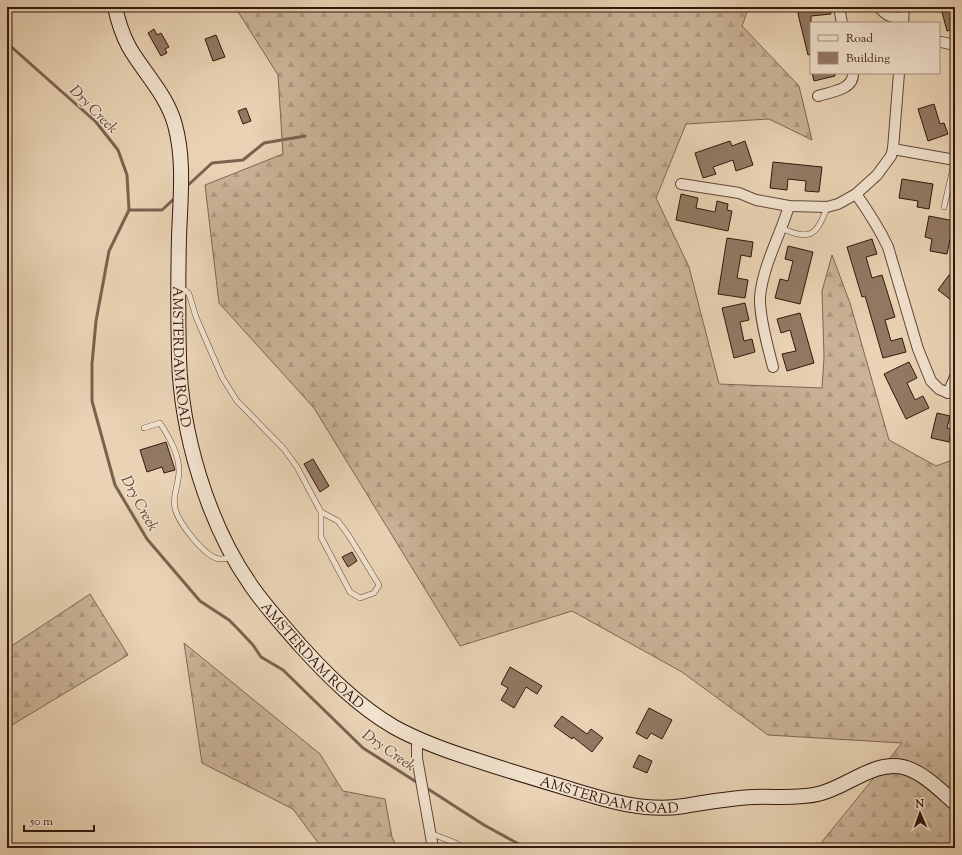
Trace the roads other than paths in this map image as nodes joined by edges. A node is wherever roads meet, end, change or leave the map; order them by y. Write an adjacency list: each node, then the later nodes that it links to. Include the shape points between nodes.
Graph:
1 (115, 7): 20 (main road, AMSTERDAM ROAD, via 131,49 159,89 175,124 181,184)
2 (839, 7): 6 (street)
3 (879, 7): 5 (street, via 883,13)
4 (904, 7): 5 (street)
5 (903, 21)
6 (842, 22)
7 (941, 42): 8 (street)
8 (955, 45)
9 (853, 74): 11 (street, via 845,87)
10 (899, 74): 12 (street)
11 (818, 96)
12 (893, 149): 13 (street); 15 (street, via 877,175)
13 (955, 160): 18 (lane)
14 (681, 184): 16 (street, via 739,193 756,200)
15 (856, 194): 17 (street); 23 (street, via 888,247 918,349 931,381 939,389)
16 (789, 206): 17 (street); 19 (street)
17 (827, 207): 19 (lane, via 818,228 811,233 796,235)
18 (944, 207)
19 (780, 228): 21 (street, via 768,260 760,296)
20 (178, 290): 25 (lane, via 184,290 189,294 222,377 237,401 284,449); 26 (main road, AMSTERDAM ROAD, via 179,363 186,422 212,510)
21 (773, 367)
22 (955, 377): 23 (street)
23 (951, 393)
24 (144, 428): 26 (lane, via 160,423 170,440 179,471 175,510 185,526 208,554 220,559)
25 (321, 512): 25 (lane, via 321,537 350,592 360,598 374,593 379,586 349,536 338,521)
26 (234, 557): 27 (main road, AMSTERDAM ROAD, via 262,600 340,686 374,714)
27 (417, 738): 28 (main road, AMSTERDAM ROAD, via 496,767 614,802 641,807 674,808 727,798 819,794 876,768 888,766 903,767 916,772); 29 (street)
28 (955, 803)
29 (430, 833): 30 (street); 31 (lane)
30 (433, 848)
31 (464, 848)

